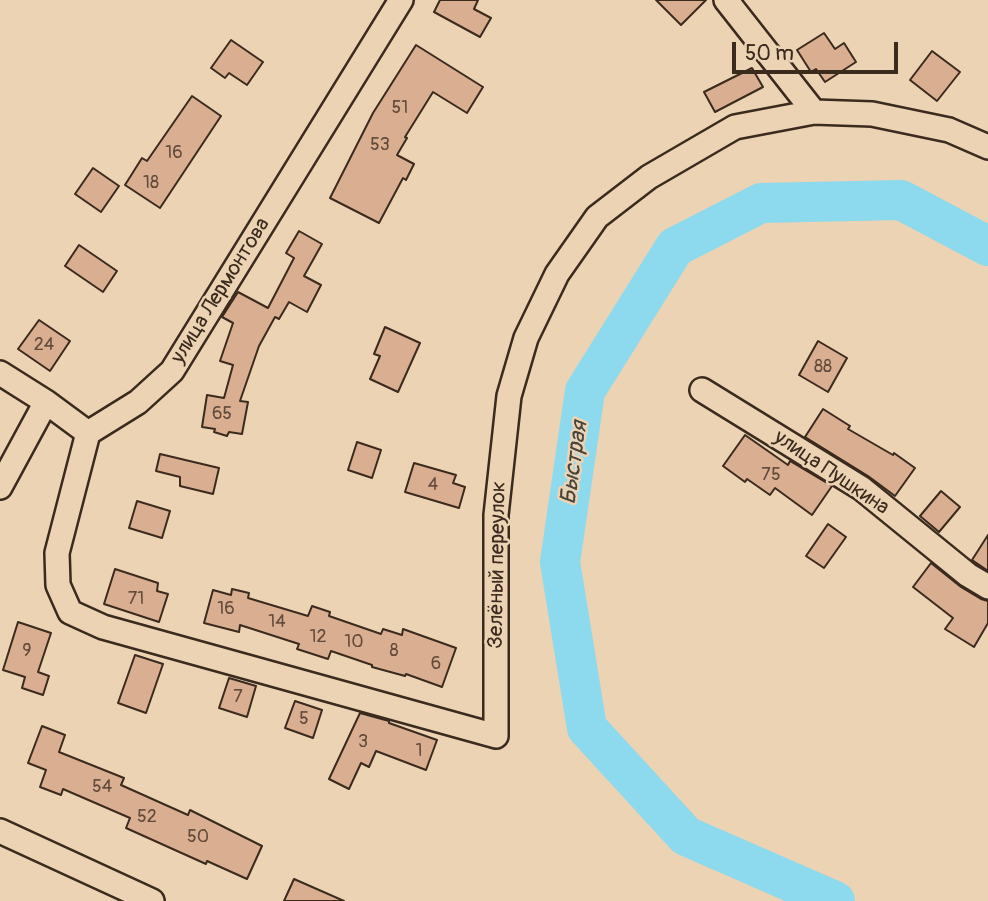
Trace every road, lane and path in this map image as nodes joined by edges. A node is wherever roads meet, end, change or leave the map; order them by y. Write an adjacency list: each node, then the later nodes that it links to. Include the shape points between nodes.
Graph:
1 (401, 0): 8 (street, улица Лермонтова, via 172,371 138,402)
2 (726, 0): 3 (street)
3 (814, 112): 4 (street, via 872,114 949,130); 8 (street, Зелёный переулок, via 735,127 649,177 597,217 557,274 526,338 509,396 496,515 496,736 103,627 71,612 58,584 57,553)
4 (988, 147)
5 (0, 373): 7 (street)
6 (702, 390): 10 (street, улица Пушкина, via 861,488)
7 (46, 402): 8 (street); 9 (street)
8 (88, 433)
9 (0, 487)
10 (988, 587)
11 (0, 831): 12 (street)
12 (152, 901)

